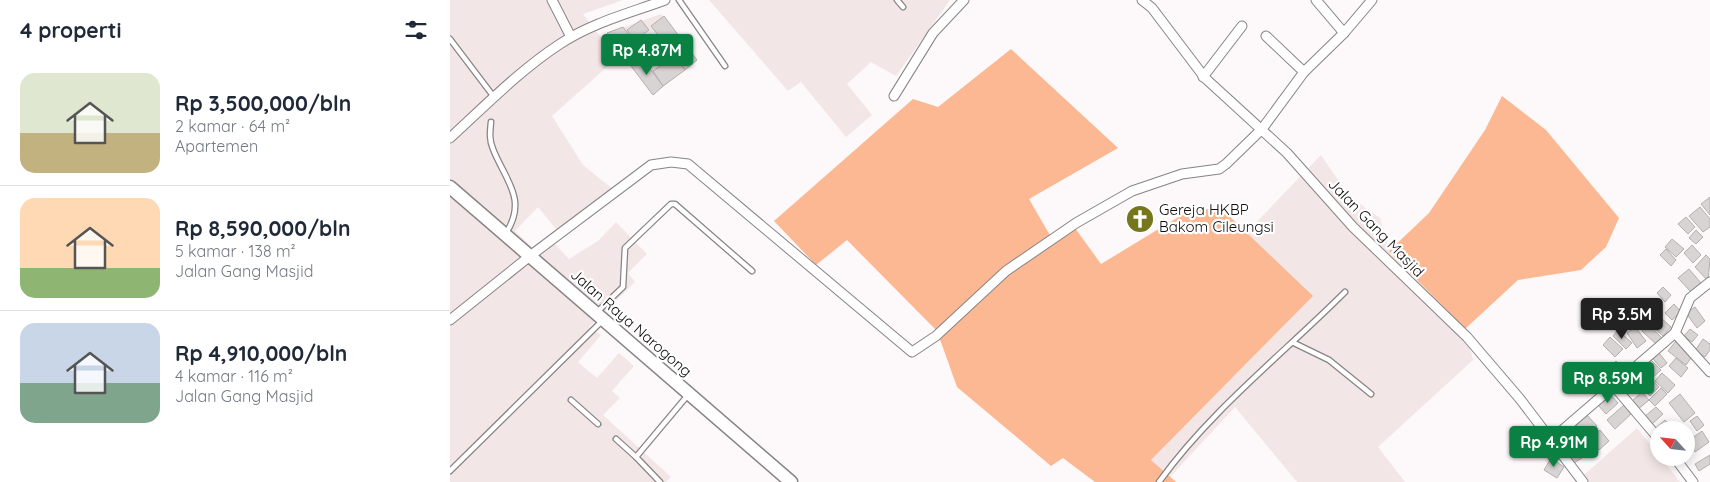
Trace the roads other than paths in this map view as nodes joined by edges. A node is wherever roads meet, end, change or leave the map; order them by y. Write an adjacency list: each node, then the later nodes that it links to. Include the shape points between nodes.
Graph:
1 (552, 0): 13 (street)
2 (665, 0): 13 (street)
3 (679, 0): 15 (lane)
4 (897, 0): 9 (lane)
5 (964, 0): 18 (street, via 933,33)
6 (1142, 0): 17 (street, Jalan Gang Masjid, via 1152,8)
7 (1316, 0): 11 (street)
8 (1372, 0): 11 (street)
9 (903, 6)
10 (1242, 26): 17 (street)
11 (1344, 33): 16 (street)
12 (1266, 36): 16 (street)
13 (571, 37): 19 (street)
14 (450, 39): 19 (lane)
15 (725, 66)
16 (1304, 72): 21 (street)
17 (1203, 77): 21 (street, Jalan Gang Masjid)
18 (894, 96)
19 (494, 98): 22 (street)
20 (491, 122): 24 (lane, via 493,150 506,171 516,199 513,223)
21 (1262, 129): 25 (street, via 1219,168 1182,174 1132,191 1076,223 1006,271 936,336 912,352 688,164 651,165); 41 (street, Jalan Gang Masjid, via 1353,227 1467,337)
22 (450, 138)
23 (450, 187): 24 (main road, Jalan Raya Narogong)
24 (505, 234): 25 (main road, Jalan Raya Narogong)
25 (530, 256): 29 (main road, Jalan Raya Narogong); 30 (street)
26 (752, 271): 29 (lane, via 672,204 625,248 623,287)
27 (1710, 282): 31 (street, via 1690,298)
28 (1345, 292): 32 (lane)
29 (600, 316): 36 (main road, Jalan Raya Narogong); 44 (lane)
30 (450, 320)
31 (1675, 333): 33 (street); 34 (street)
32 (1294, 343): 35 (lane, via 1329,360); 47 (lane, via 1226,405 1172,463)
33 (1710, 372)
34 (1613, 385): 39 (street); 41 (street)
35 (1371, 394)
36 (688, 395): 42 (lane); 46 (main road, Jalan Raya Narogong)
37 (571, 400): 38 (lane)
38 (598, 424)
39 (1650, 428)
40 (616, 440): 42 (lane)
41 (1551, 440): 48 (street, Jalan Gang Masjid)
42 (636, 457): 45 (lane)
43 (1681, 466): 49 (street)
44 (450, 471)
45 (660, 482)
46 (792, 482)
47 (1159, 482)
48 (1583, 482)
49 (1693, 482)

